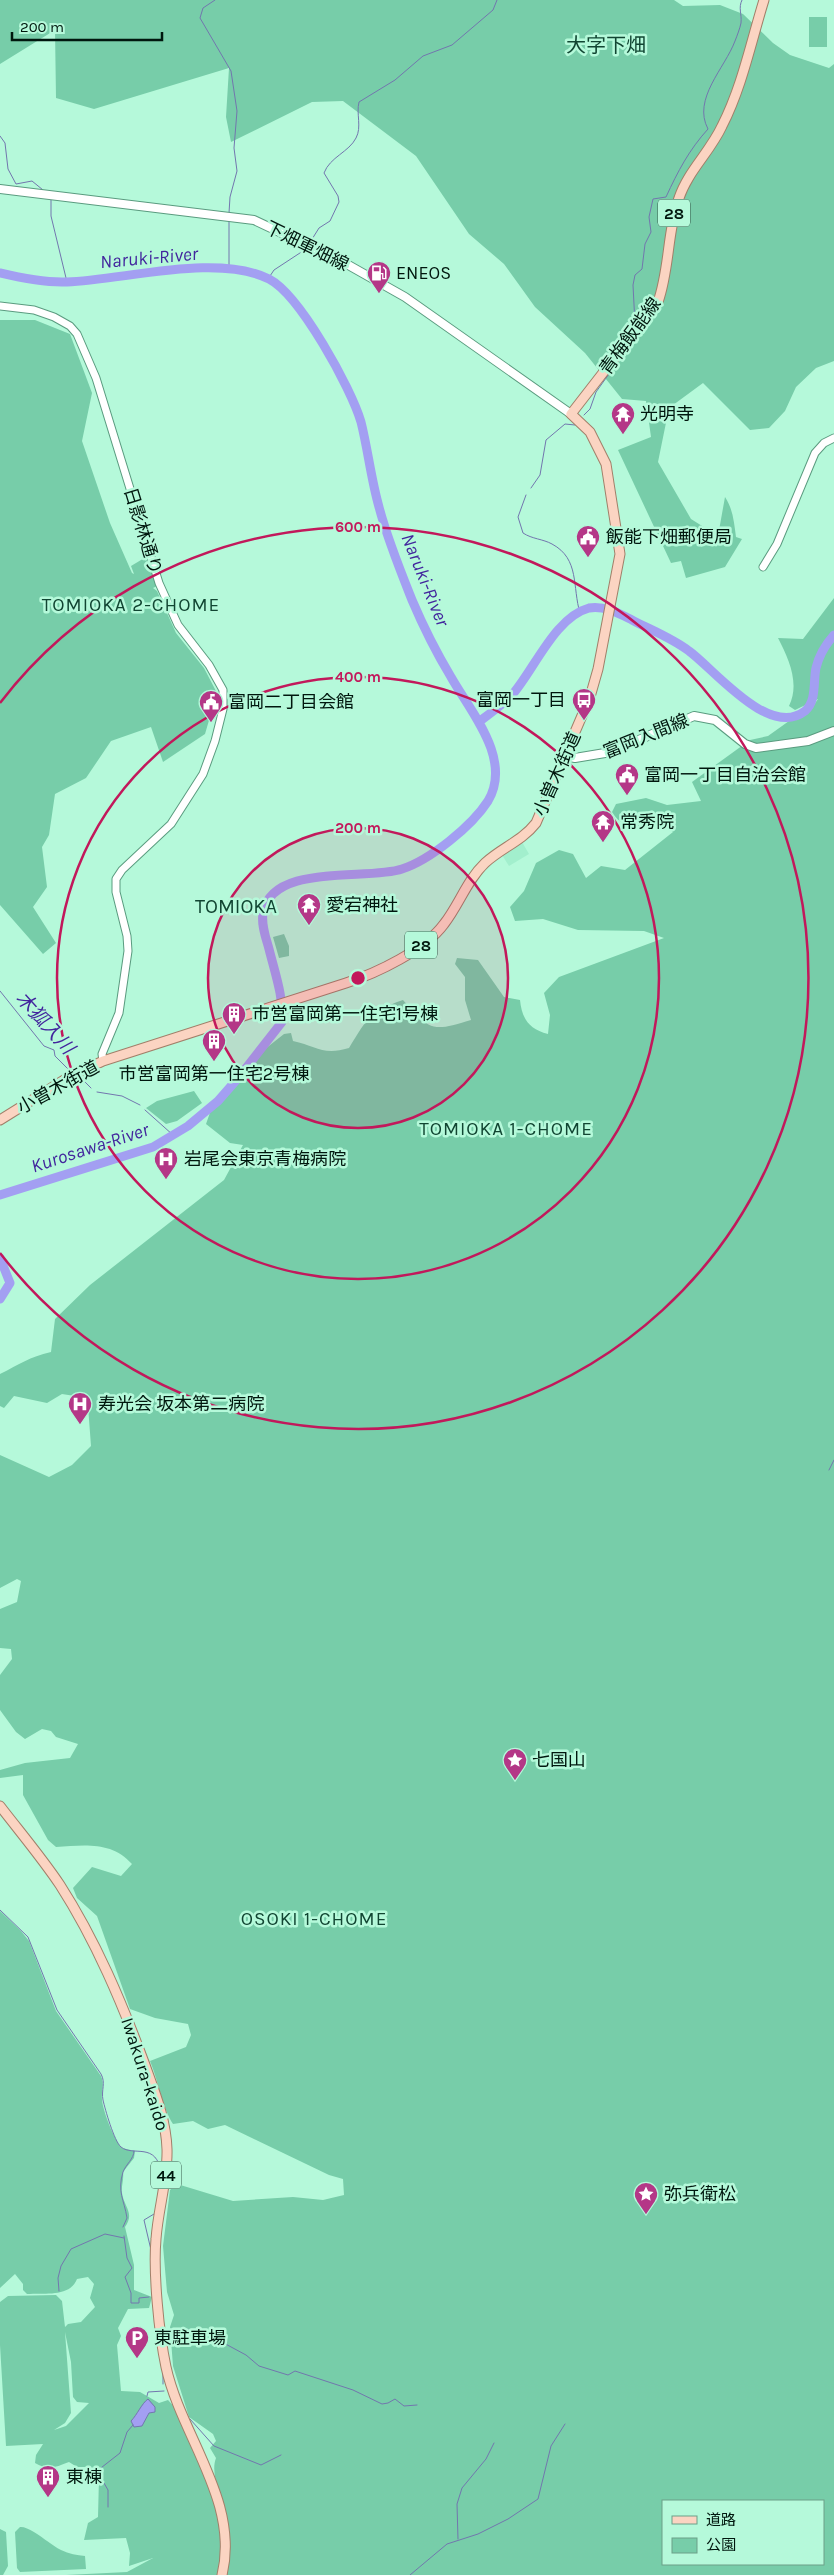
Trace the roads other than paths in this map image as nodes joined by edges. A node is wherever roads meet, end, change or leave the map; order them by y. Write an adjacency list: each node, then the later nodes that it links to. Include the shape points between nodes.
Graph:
1 (764, 0): 4 (main road, 青梅飯能線 / 28, via 731,107 722,128 688,177 674,212 664,285 658,302)
2 (0, 189): 4 (main road, 下畑軍畑線, via 254,220 343,262 405,297)
3 (0, 306): 9 (street, 日影林通り, via 34,310 54,317 70,326 76,334 96,378 159,583 178,625 209,665 224,695 215,741 199,781 171,824 116,879 128,951 119,1013 102,1054)
4 (571, 414): 8 (main road, 小曽木街道 / 28, via 590,432 606,464 620,554 590,697)
5 (834, 438): 6 (street, via 815,453 777,544)
6 (763, 567)
7 (834, 731): 8 (main road, 富岡入間線, via 808,741 756,748 745,744 715,720 694,716 611,752 575,758)
8 (566, 756): 9 (main road, 小曽木街道 / 28, via 536,822 526,834 484,864 433,937 365,977)
9 (103, 1061): 10 (main road, 小曽木街道 / 28, via 69,1077)
10 (0, 1120)
11 (0, 1806): 12 (main road, Iwakura-kaido / 44, via 59,1884 97,1953 121,2001 162,2113 168,2157 155,2260 163,2348 171,2386 222,2514 227,2547)
12 (222, 2575)

